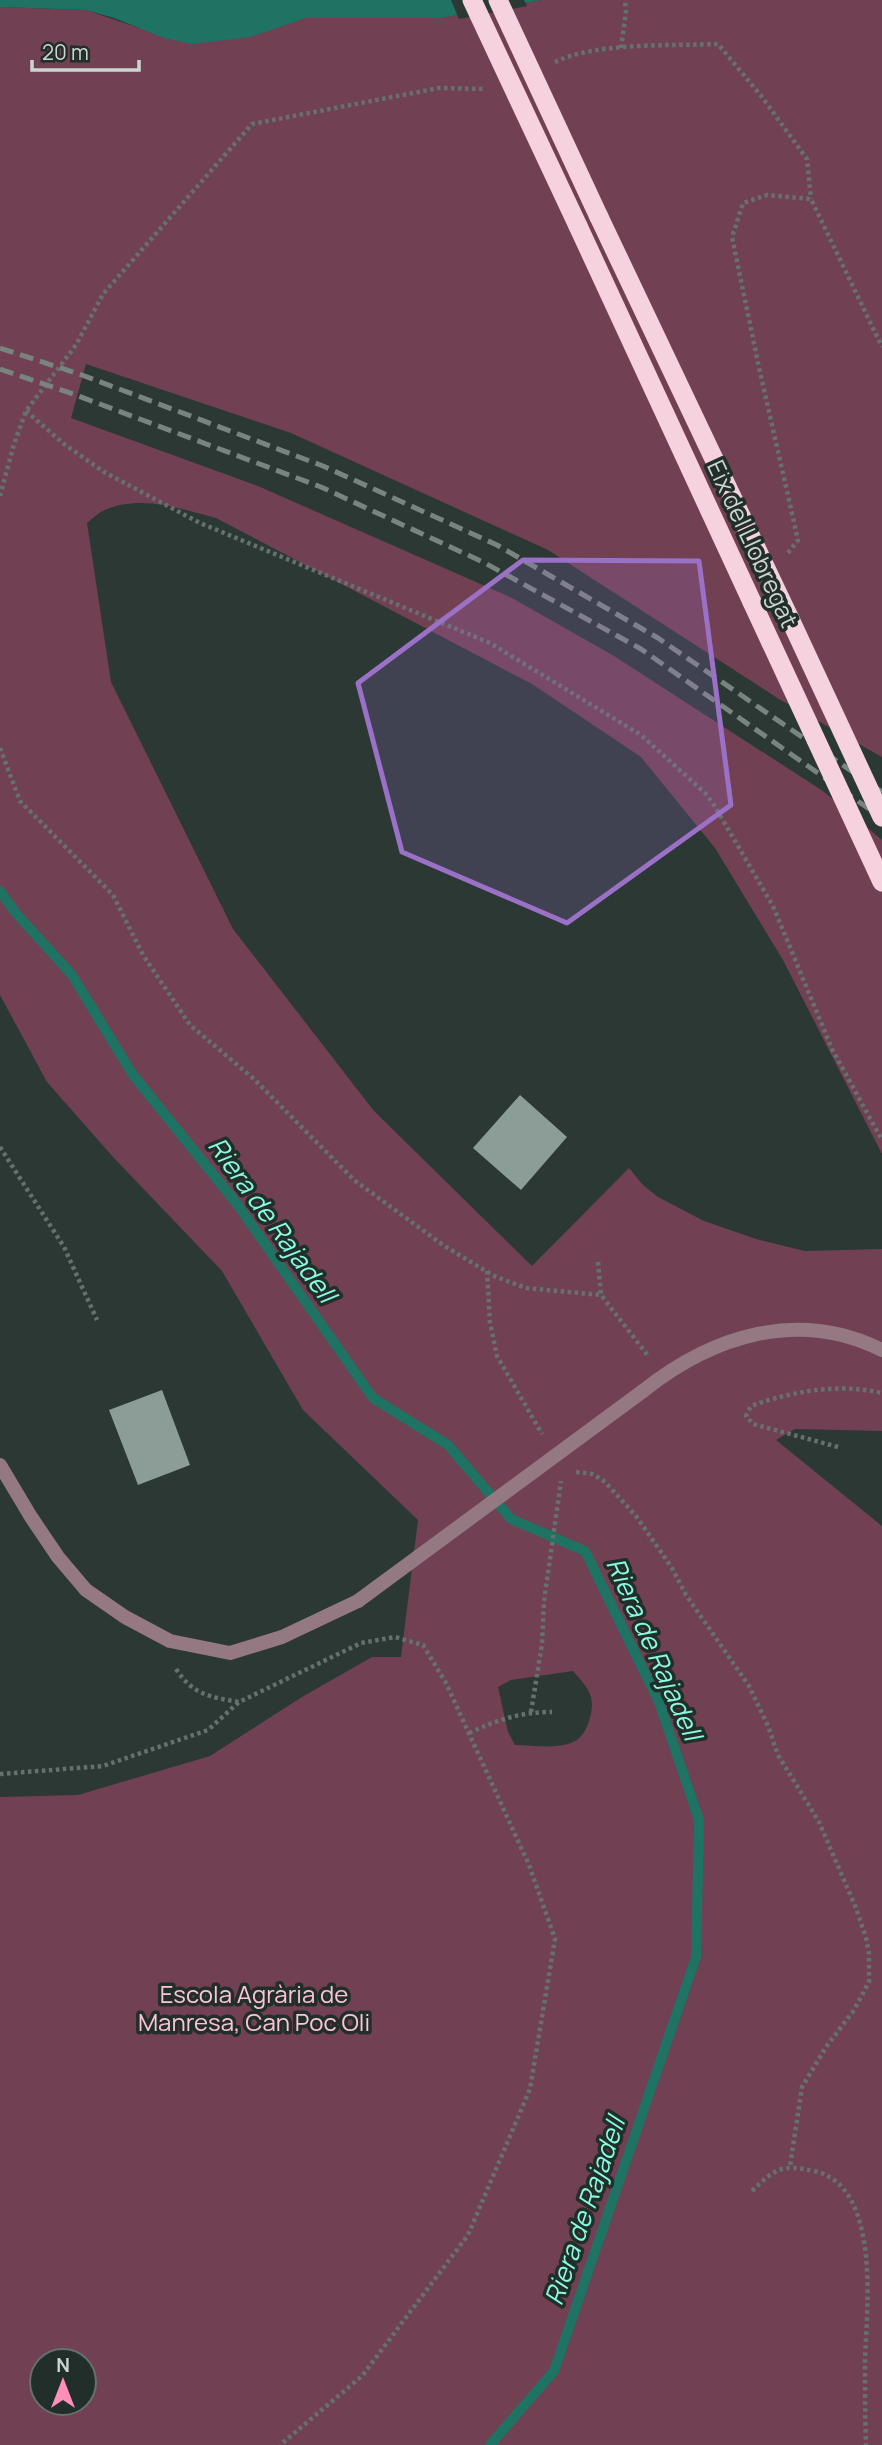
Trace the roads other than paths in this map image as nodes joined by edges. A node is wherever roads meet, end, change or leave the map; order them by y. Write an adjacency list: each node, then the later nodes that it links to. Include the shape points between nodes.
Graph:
1 (472, 0): 4 (highway, Eix del Llobregat, bridge)
2 (498, 0): 3 (highway, Eix del Llobregat, bridge)
3 (882, 817)
4 (882, 882)
5 (882, 1350): 6 (street, bridge, via 845,1336 781,1330 741,1337 685,1360 358,1601 282,1637 230,1653 170,1641 86,1590 58,1557)
6 (0, 1465)

